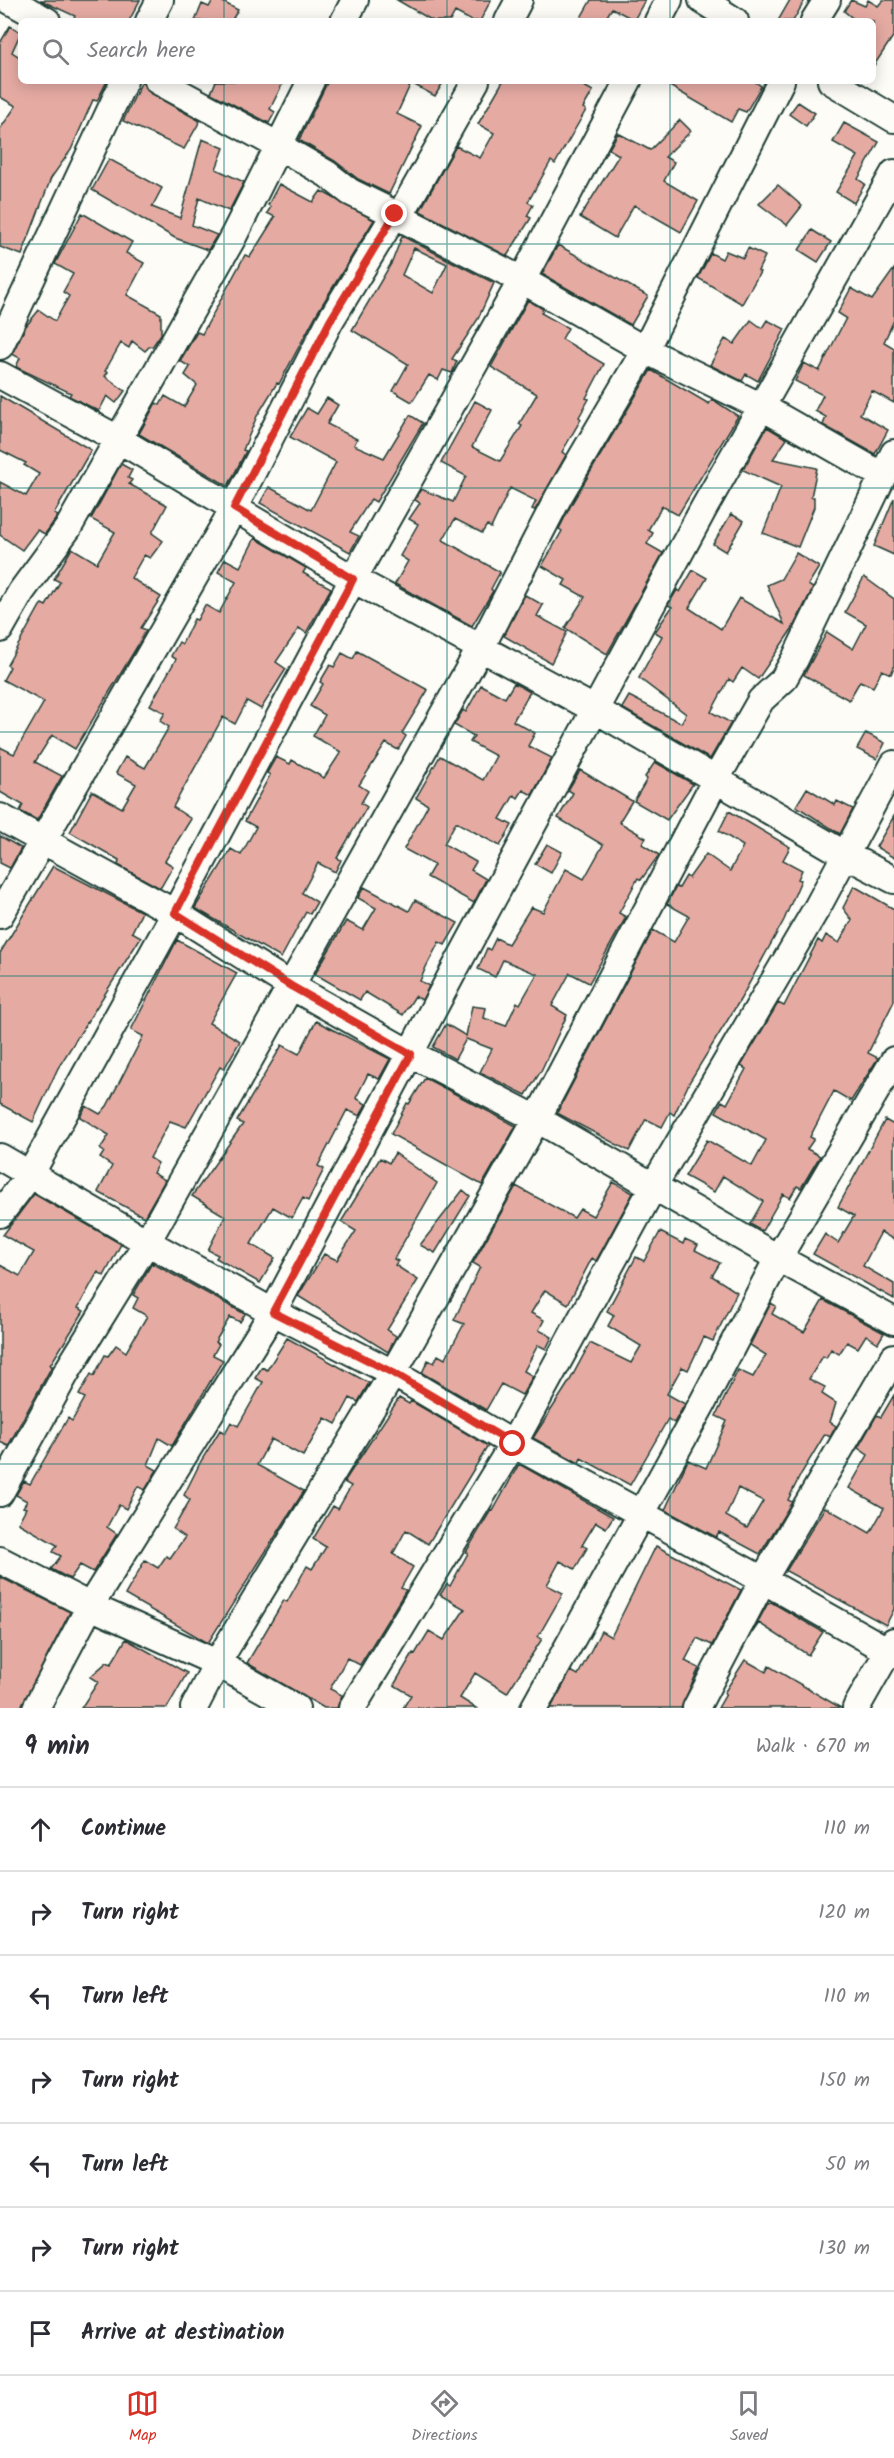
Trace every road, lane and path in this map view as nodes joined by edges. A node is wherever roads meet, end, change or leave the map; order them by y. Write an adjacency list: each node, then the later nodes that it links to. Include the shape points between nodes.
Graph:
1 (3, 0): 9 (street)
2 (9, 0): 10 (street)
3 (160, 0): 11 (street)
4 (355, 0): 12 (street)
5 (519, 0): 13 (street)
6 (669, 0): 14 (street)
7 (702, 0): 15 (street)
8 (827, 0): 16 (street)
9 (0, 7)
10 (42, 18)
11 (151, 18)
12 (346, 18)
13 (510, 18)
14 (660, 18)
15 (730, 18)
16 (816, 18)
17 (123, 84): 29 (street)
18 (164, 84): 25 (street)
19 (310, 84): 25 (street)
20 (474, 84): 27 (street)
21 (626, 84): 28 (street)
22 (779, 84): 30 (street)
23 (836, 84): 24 (street)
24 (894, 119)
25 (277, 145): 27 (street, via 350,192); 33 (street, via 232,237)
26 (894, 173): 32 (street)
27 (397, 216): 28 (street); 36 (street, via 330,321)
28 (522, 280): 30 (street); 37 (street)
29 (0, 346)
30 (645, 350): 32 (street); 39 (street, via 559,496)
31 (0, 375): 33 (street)
32 (762, 407): 35 (street); 40 (street)
33 (118, 439): 36 (street); 38 (street, via 68,528 21,592)
34 (894, 453): 35 (street)
35 (886, 483): 42 (street, via 783,680 761,700)
36 (234, 508): 37 (street); 44 (street)
37 (353, 579): 39 (street); 47 (street)
38 (0, 629)
39 (481, 647): 40 (street); 49 (street)
40 (597, 710): 42 (street); 50 (street)
41 (894, 764): 45 (street)
42 (716, 779): 45 (street); 52 (street)
43 (0, 816): 44 (street)
44 (42, 840): 47 (street); 48 (street)
45 (844, 854): 46 (street); 55 (street, via 818,906)
46 (894, 880)
47 (175, 913): 49 (street); 54 (street)
48 (0, 915)
49 (291, 986): 50 (street); 57 (street)
50 (411, 1054): 52 (street); 59 (street)
51 (894, 1060): 58 (street)
52 (537, 1119): 55 (street); 62 (street)
53 (0, 1157): 54 (street)
54 (30, 1174): 56 (street); 57 (street)
55 (653, 1187): 58 (street); 63 (street)
56 (0, 1214)
57 (147, 1242): 59 (street); 64 (street, via 66,1373)
58 (778, 1258): 60 (street); 65 (street)
59 (273, 1312): 62 (street); 68 (street)
60 (894, 1321)
61 (894, 1357): 67 (street)
62 (393, 1373): 63 (street); 70 (street)
63 (513, 1444): 65 (street); 74 (street)
64 (0, 1493)
65 (641, 1513): 67 (street); 75 (street)
66 (0, 1560): 68 (street)
67 (763, 1580): 69 (street); 76 (street)
68 (90, 1606): 70 (street); 71 (street)
69 (892, 1649): 77 (street)
70 (217, 1663): 72 (street); 73 (street)
71 (36, 1708)
72 (194, 1708)
73 (296, 1708)
74 (352, 1708)
75 (534, 1708)
76 (696, 1708)
77 (856, 1708)

